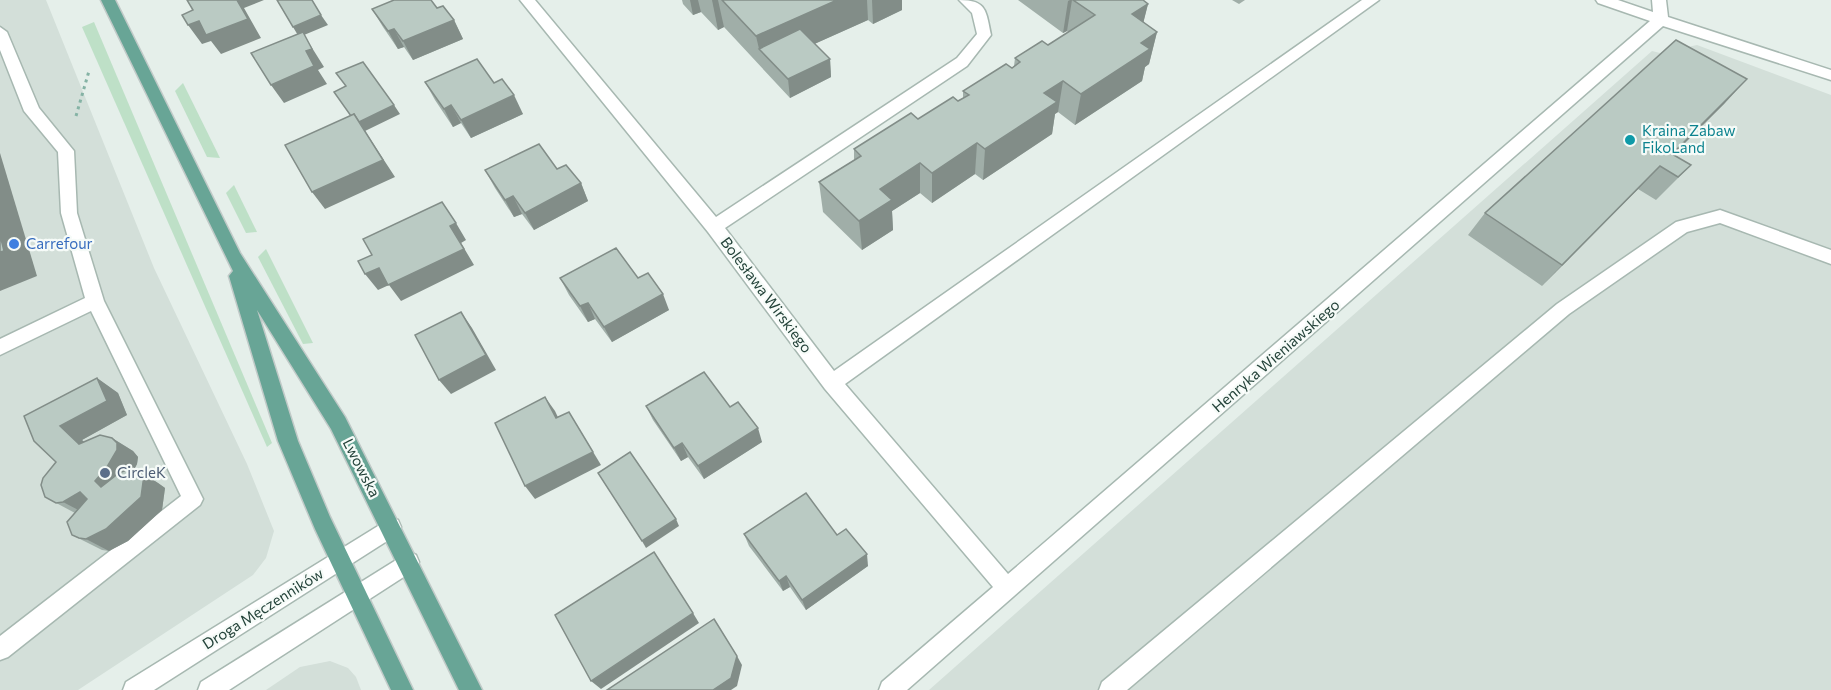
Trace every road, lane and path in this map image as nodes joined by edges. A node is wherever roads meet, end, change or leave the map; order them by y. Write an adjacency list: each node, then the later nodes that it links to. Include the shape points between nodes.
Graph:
1 (108, 0): 13 (main road, Lwowska)
2 (527, 0): 12 (street, Bolesława Wirskiego)
3 (966, 0): 12 (street, via 979,11 984,35 962,62)
4 (1372, 0): 17 (street)
5 (1603, 0): 7 (street)
6 (1659, 0): 7 (street)
7 (1661, 20): 10 (street); 21 (street, Henryka Wieniawskiego)
8 (0, 32): 11 (street, via 32,111)
9 (89, 71): 11 (path)
10 (1831, 75)
11 (66, 151): 15 (street, via 69,213)
12 (714, 228): 17 (street, Bolesława Wirskiego)
13 (232, 257): 18 (main road, Lwowska, via 338,423); 19 (main road, Lwowska, via 288,441)
14 (1831, 257): 29 (street, via 1719,216 1682,227 1563,309)
15 (95, 301): 16 (street); 23 (street, via 193,499)
16 (0, 347)
17 (832, 383): 21 (street, Bolesława Wirskiego)
18 (391, 527): 19 (street, Droga Męczenników); 20 (main road, Lwowska)
19 (340, 560): 22 (main road, Lwowska); 24 (street, Droga Męczenników)
20 (409, 562): 22 (street); 27 (main road, Lwowska)
21 (1007, 588): 28 (street, Henryka Wieniawskiego)
22 (356, 595): 25 (street); 26 (main road, Lwowska)
23 (0, 649)
24 (134, 690)
25 (209, 690)
26 (402, 690)
27 (471, 690)
28 (890, 690)
29 (1110, 690)

